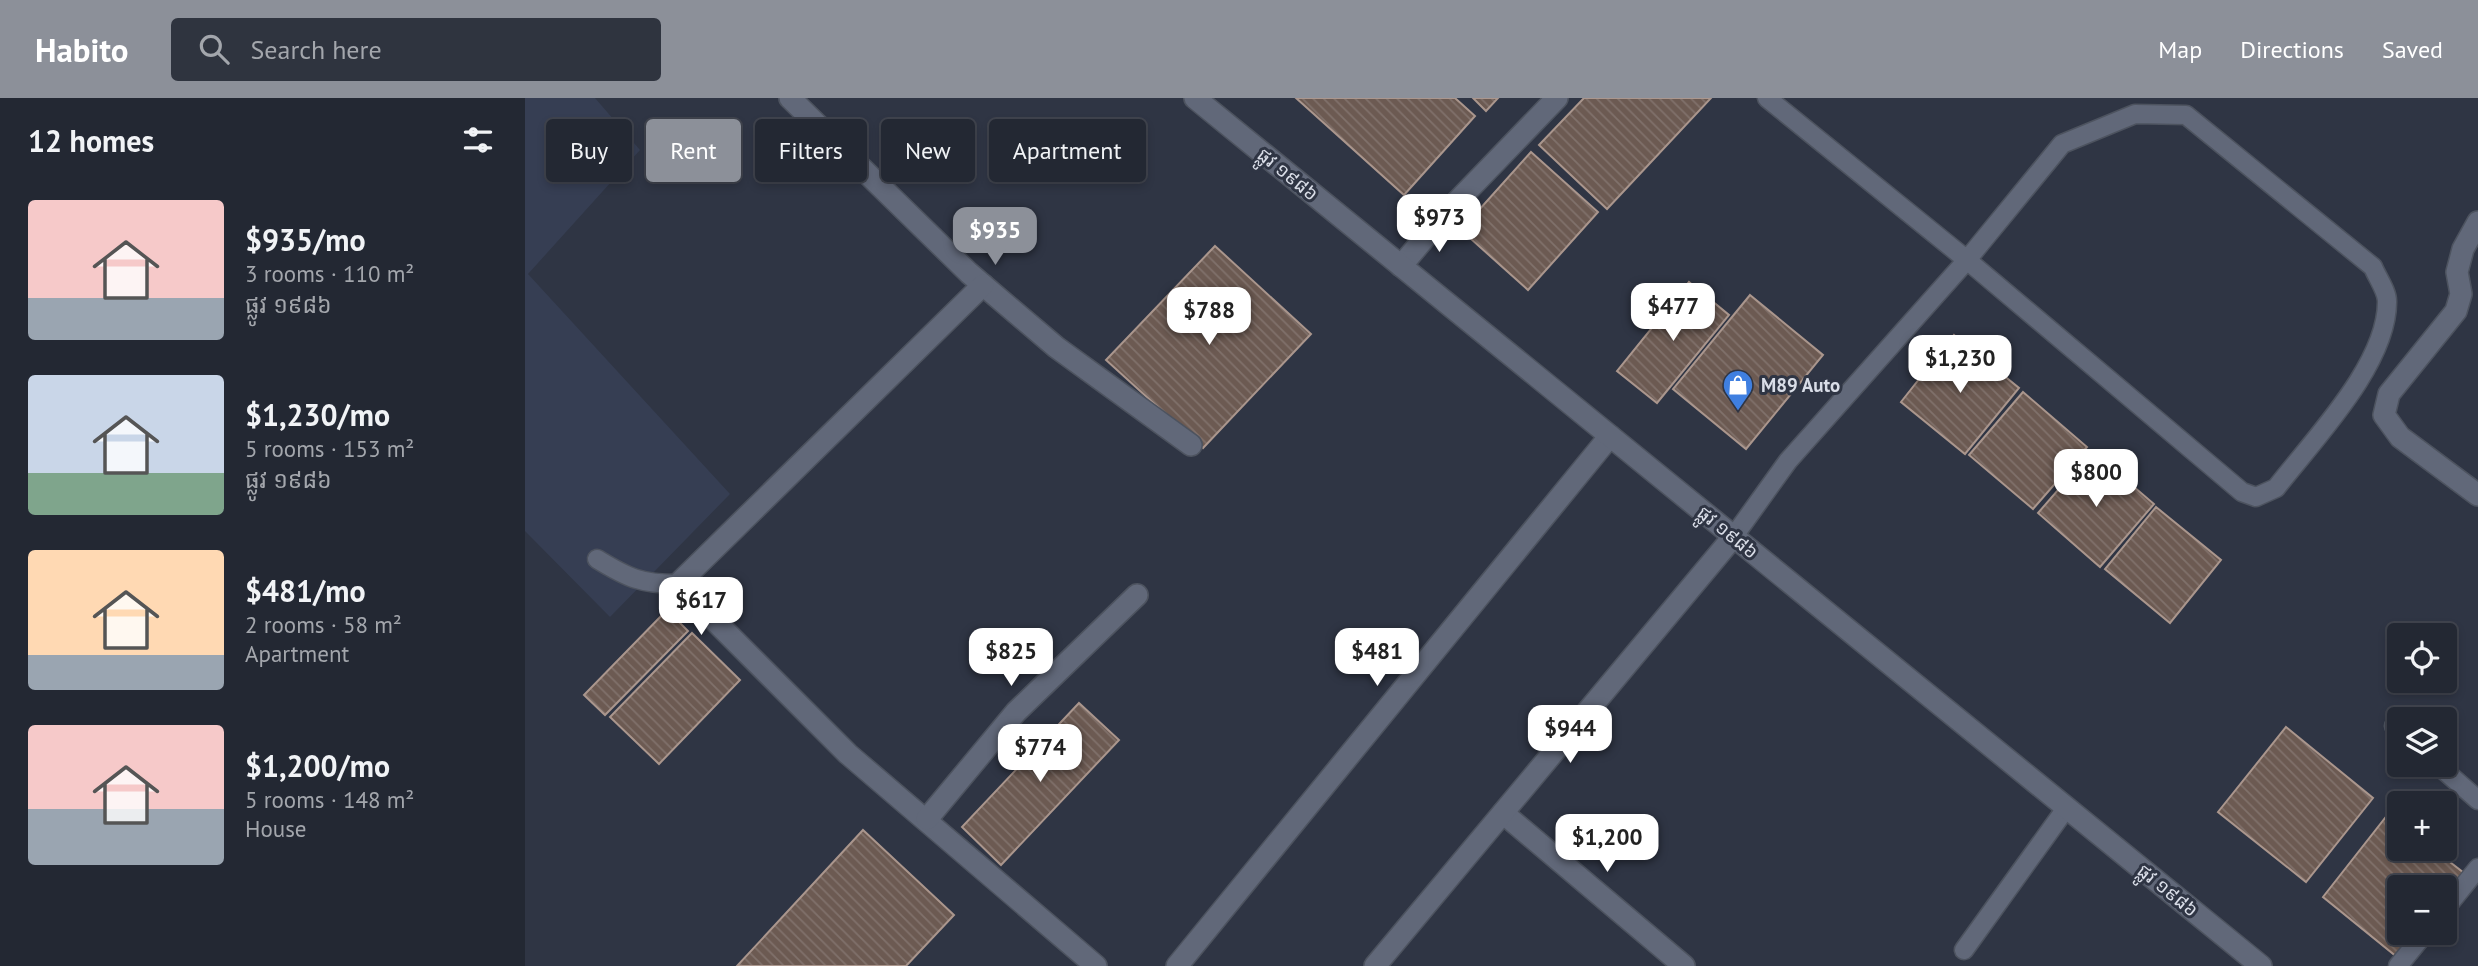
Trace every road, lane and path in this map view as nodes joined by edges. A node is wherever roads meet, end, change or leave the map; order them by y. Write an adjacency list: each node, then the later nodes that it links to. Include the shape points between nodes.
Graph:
1 (790, 98): 8 (street)
2 (1557, 98): 7 (street)
3 (1767, 98): 6 (lane)
4 (1205, 101): 7 (street, ផ្លូវ ១៩៨៦)
5 (2478, 222): 11 (street, via 2457,272 2461,294 2456,312 2389,394 2384,415 2400,437)
6 (1967, 260): 6 (lane, via 2061,144 2136,114 2186,116 2373,267 2387,300 2381,340 2365,373 2276,488 2256,497 2242,492); 12 (lane, via 1788,461)
7 (1401, 266): 9 (street, ផ្លូវ ១៩៨៦)
8 (983, 285): 10 (street, via 1056,347); 14 (street)
9 (1609, 436): 12 (street, ផ្លូវ ១៩៨៦); 26 (street)
10 (1191, 445)
11 (2478, 495)
12 (1734, 536): 18 (street, ផ្លូវ ១៩៨៦); 19 (street)
13 (597, 559): 14 (lane, via 630,579)
14 (678, 584): 20 (street, via 848,754)
15 (1137, 595): 20 (street, via 1016,712)
16 (2452, 777): 17 (lane)
17 (2478, 800)
18 (2067, 807): 24 (lane); 29 (street, ផ្លូវ ១៩៨៦)
19 (1503, 813): 27 (street); 28 (street)
20 (927, 819): 25 (street)
21 (2478, 868): 22 (lane)
22 (2457, 894)
23 (2415, 945): 30 (lane)
24 (1964, 950)
25 (1096, 966)
26 (1177, 966)
27 (1375, 966)
28 (1684, 966)
29 (2261, 966)
30 (2398, 966)

